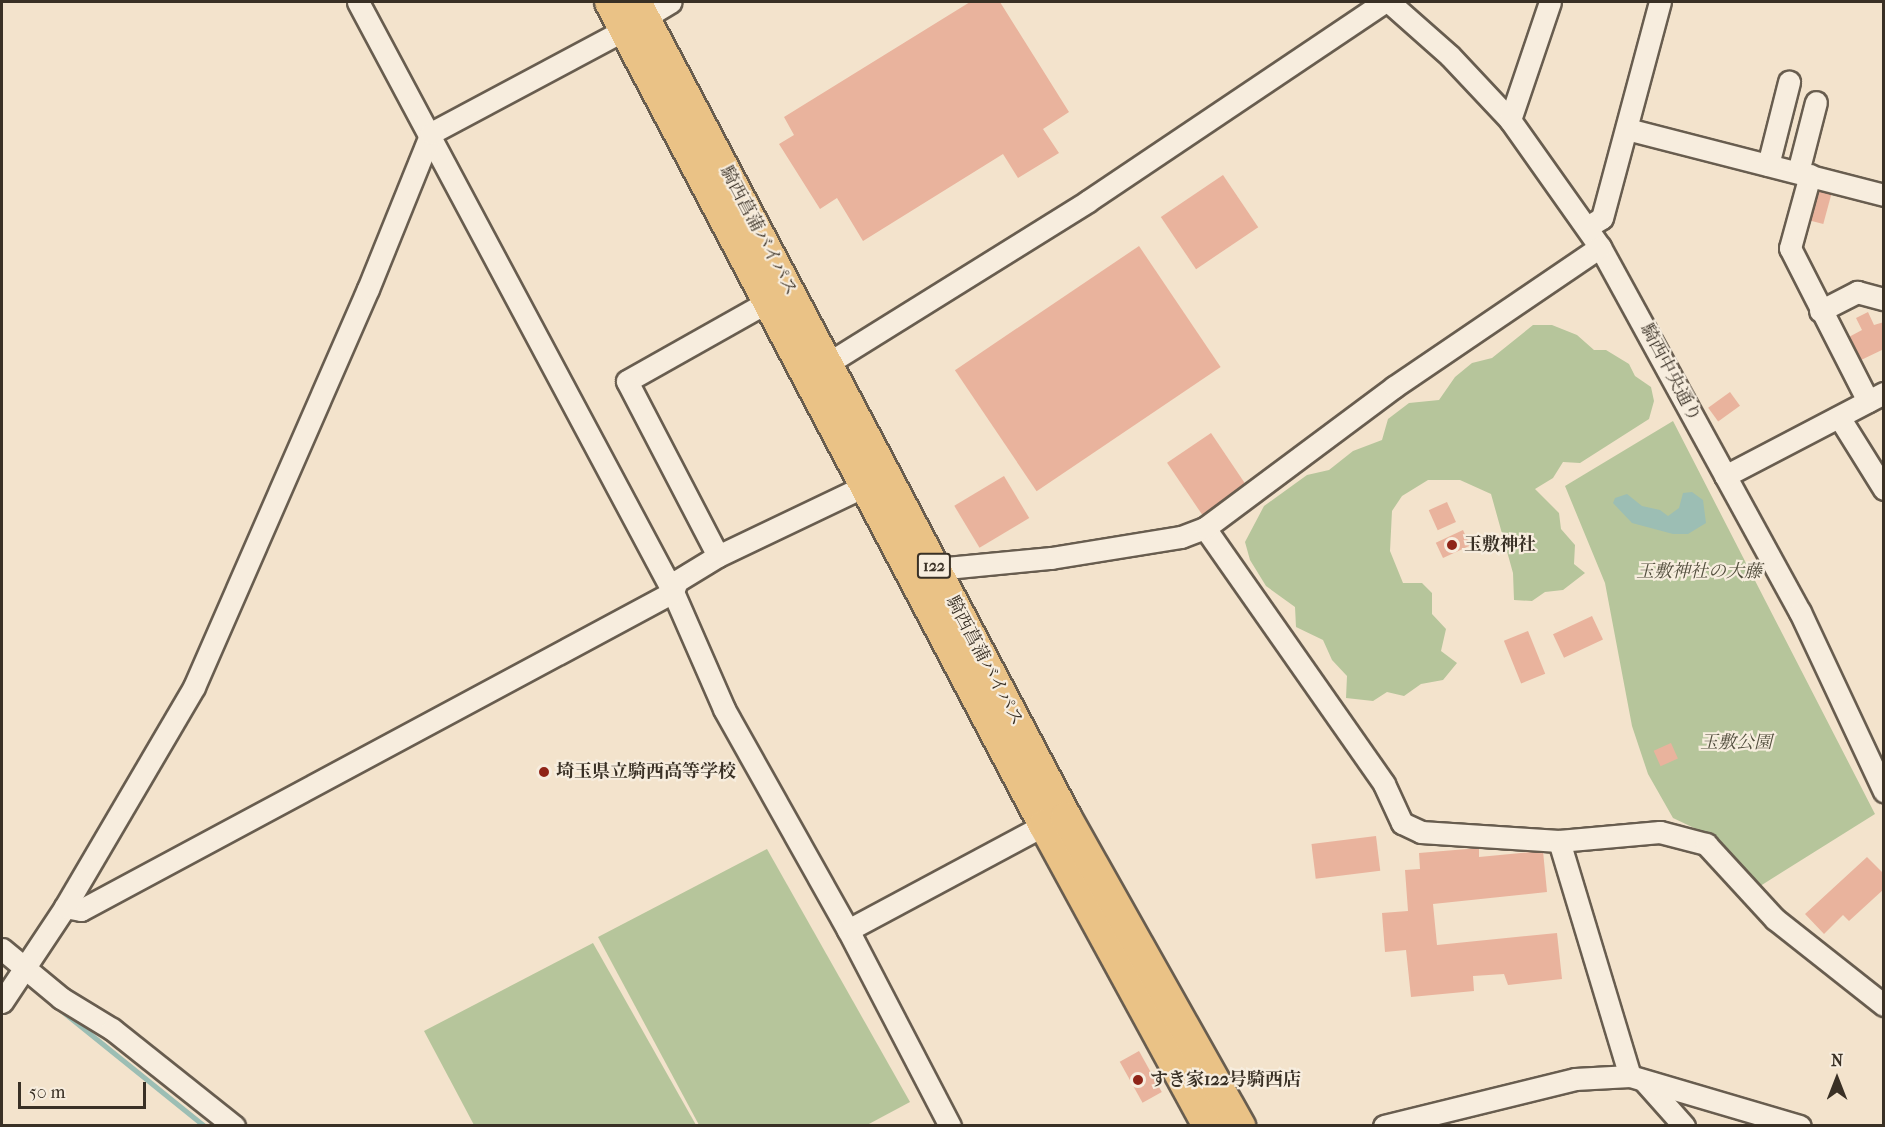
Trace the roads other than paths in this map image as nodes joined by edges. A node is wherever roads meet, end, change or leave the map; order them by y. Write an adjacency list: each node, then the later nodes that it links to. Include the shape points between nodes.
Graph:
1 (358, 2): 13 (street)
2 (610, 2): 8 (highway, 騎西菖蒲バイパス / 122)
3 (671, 2): 8 (street)
4 (1384, 2): 22 (street, via 1079,207)
5 (1389, 2): 11 (street, 騎西中央通り, via 1456,63)
6 (1550, 2): 11 (street)
7 (1660, 2): 12 (street)
8 (635, 16): 13 (street); 20 (highway, 騎西菖蒲バイパス / 122); 22 (highway, 騎西菖蒲バイパス / 122)
9 (1789, 82): 14 (street)
10 (1816, 102): 15 (street)
11 (1510, 120): 17 (street, 騎西中央通り)
12 (1626, 129): 14 (street); 17 (street, via 1602,218)
13 (431, 133): 31 (street); 35 (street, via 368,290 194,687)
14 (1768, 165): 15 (street)
15 (1804, 174): 16 (street); 21 (street, via 1790,248)
16 (1884, 195)
17 (1587, 227): 18 (street, 騎西中央通り)
18 (1600, 247): 25 (street, 騎西中央通り); 28 (street, via 1394,387)
19 (1884, 299): 21 (street, via 1857,292)
20 (770, 301): 22 (highway, 騎西菖蒲バイパス / 122); 29 (street, via 627,381)
21 (1820, 311): 23 (street)
22 (819, 369): 26 (highway, 騎西菖蒲バイパス / 122); 30 (highway, 騎西菖蒲バイパス / 122)
23 (1876, 397): 24 (street)
24 (1839, 417): 25 (street); 27 (street)
25 (1725, 476): 32 (street, 騎西中央通り, via 1800,612)
26 (858, 489): 29 (street); 33 (highway, 騎西菖蒲バイパス / 122)
27 (1884, 489)
28 (1205, 528): 30 (street, via 1182,537 1051,558); 34 (street, via 1384,784 1402,823 1421,832)
29 (718, 556): 31 (street, via 677,581)
30 (936, 569): 45 (highway, 騎西菖蒲バイパス / 122, via 1066,817)
31 (673, 592): 35 (street, via 81,910); 36 (street, via 724,709)
32 (1884, 791)
33 (1044, 825): 36 (street); 44 (highway, 騎西菖蒲バイパス / 122)
34 (1559, 841): 40 (street, via 1660,832 1706,844 1775,919); 41 (street)
35 (65, 907): 38 (street)
36 (848, 930): 43 (street)
37 (2, 949): 38 (street)
38 (24, 968): 39 (street); 42 (street, via 61,998 96,1017)
39 (2, 1002)
40 (1884, 1005)
41 (1637, 1079): 46 (street, via 1575,1079); 47 (street); 48 (street)
42 (234, 1125)
43 (950, 1125)
44 (1208, 1125)
45 (1240, 1125)
46 (1384, 1125)
47 (1684, 1125)
48 (1800, 1125)

